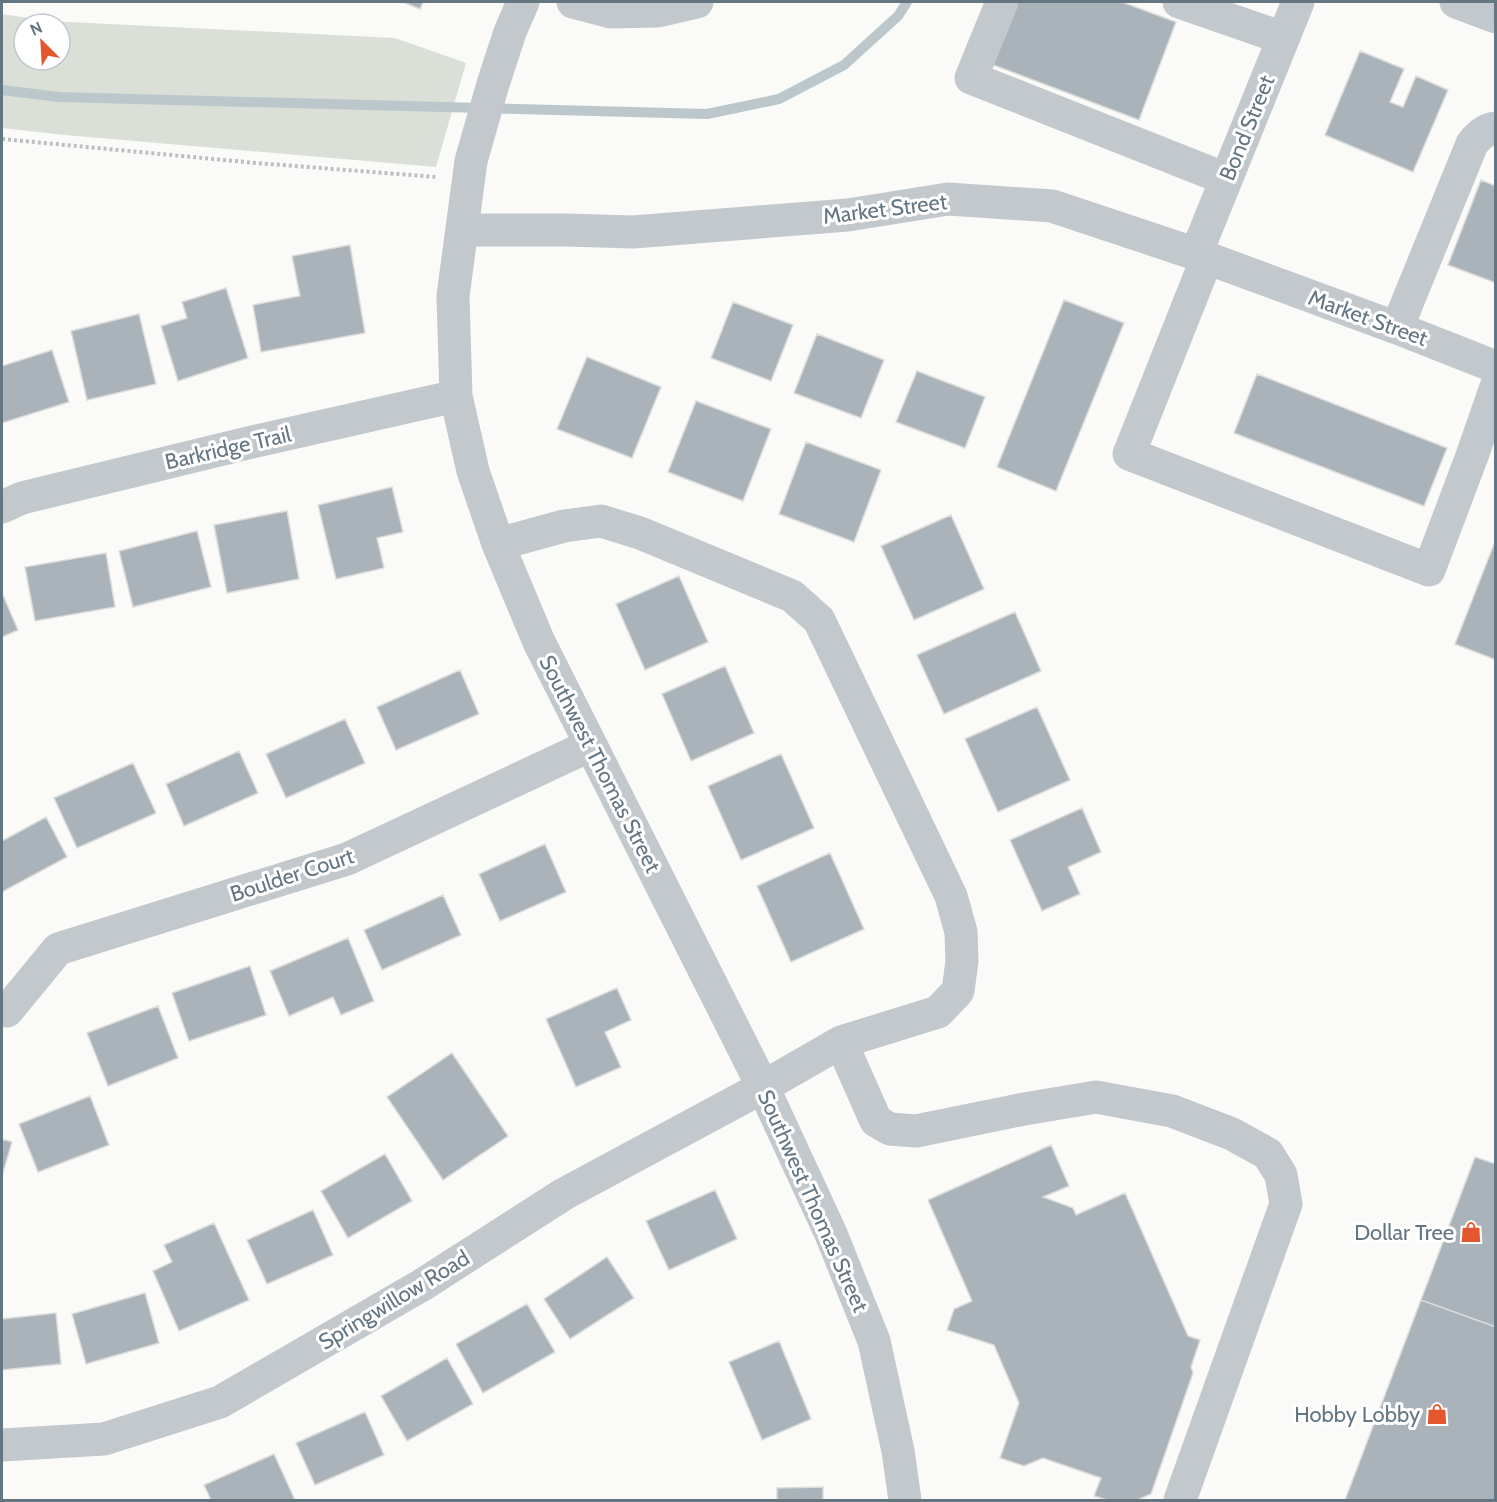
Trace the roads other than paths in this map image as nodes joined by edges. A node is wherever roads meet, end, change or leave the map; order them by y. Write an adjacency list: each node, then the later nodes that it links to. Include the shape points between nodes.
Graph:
1 (523, 2): 12 (street, Southwest Thomas Street, via 493,84 470,170)
2 (573, 2): 3 (street, via 610,12 658,11)
3 (697, 2)
4 (1002, 2): 11 (street, via 971,78)
5 (1179, 2): 9 (street)
6 (1298, 2): 9 (street, Bond Street)
7 (1456, 2): 8 (street)
8 (1496, 16)
9 (1283, 38): 11 (street, Bond Street)
10 (1496, 128): 14 (street, via 1476,137 1472,144)
11 (1226, 179): 13 (street, Bond Street)
12 (462, 230): 13 (street, Market Street, via 633,232 848,215 948,198 1052,206); 17 (street, Southwest Thomas Street, via 453,296)
13 (1201, 256): 14 (street, Market Street); 16 (street, Bond Street, via 1129,454 1429,570)
14 (1397, 328): 15 (street, Market Street)
15 (1496, 367)
16 (1496, 387)
17 (456, 396): 18 (street, Barkridge Trail, via 33,495); 19 (street, Southwest Thomas Street, via 473,471)
18 (2, 507)
19 (498, 544): 20 (street, Southwest Thomas Street, via 539,642); 22 (street, Springwillow Road, via 564,526 601,521 640,533 792,596 819,620 951,896 962,961 958,991 938,1012)
20 (591, 745): 21 (street, Boulder Court, via 347,859 58,949); 23 (street, Southwest Thomas Street)
21 (7, 1011)
22 (841, 1042): 23 (street, Springwillow Road); 26 (street, via 876,1121 890,1129 916,1131 1096,1097 1172,1112 1232,1134 1268,1154 1281,1175 1286,1204)
23 (763, 1087): 24 (street, Springwillow Road, via 564,1194 422,1285 220,1402 104,1439); 25 (street, Southwest Thomas Street, via 831,1234 874,1341)
24 (2, 1445)
25 (905, 1500)
26 (1180, 1500)

